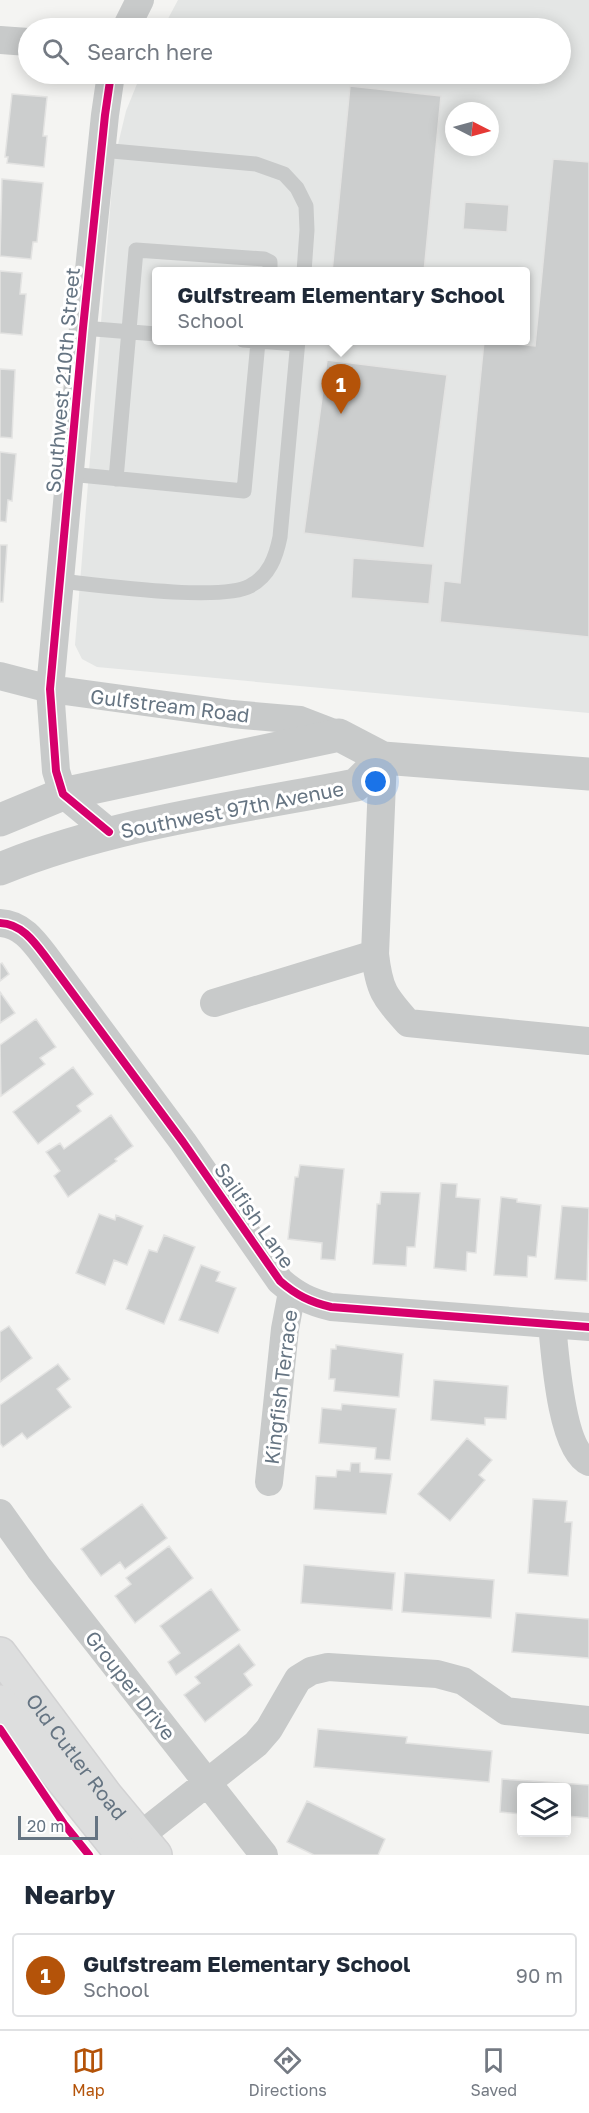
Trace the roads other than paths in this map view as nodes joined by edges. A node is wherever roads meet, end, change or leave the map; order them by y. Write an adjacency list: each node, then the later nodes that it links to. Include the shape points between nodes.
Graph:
1 (140, 0): 2 (street)
2 (131, 18)
3 (0, 40): 4 (street)
4 (18, 41)
5 (110, 84): 6 (street, Southwest 210th Street)
6 (101, 150): 8 (lane, via 256,164 284,174 306,206); 9 (street, Southwest 210th Street)
7 (270, 267): 10 (lane, via 264,259 140,248 134,256)
8 (304, 267)
9 (83, 328): 10 (lane); 14 (street, Southwest 210th Street)
10 (129, 332): 11 (lane); 15 (lane)
11 (152, 334)
12 (256, 345): 15 (lane, via 244,491)
13 (297, 345): 16 (lane, via 280,537 274,561 261,578 241,591 215,594)
14 (69, 474): 15 (lane); 16 (street, Southwest 210th Street)
15 (116, 479)
16 (60, 581): 18 (street, Southwest 210th Street)
17 (0, 676): 18 (street, Gulfstream Road)
18 (50, 689): 19 (street, Gulfstream Road, via 300,720); 22 (street, Southwest 210th Street, via 56,771)
19 (339, 735): 20 (street); 22 (street)
20 (383, 758): 21 (street); 24 (street, Southwest 97th Avenue, via 356,785); 27 (street)
21 (589, 774)
22 (63, 794): 23 (street); 24 (street)
23 (0, 820)
24 (109, 832): 25 (street, Southwest 97th Avenue)
25 (0, 869)
26 (3, 923): 30 (street, Sailfish Lane, via 28,935 45,956 269,1266)
27 (375, 954): 28 (street); 29 (street, via 378,982 386,999 408,1023)
28 (214, 1003)
29 (589, 1041)
30 (292, 1292): 31 (street, Sailfish Lane, via 331,1307); 34 (street, Kingfish Terrace)
31 (552, 1324): 32 (street, Sailfish Lane); 33 (street, via 567,1430 576,1452)
32 (589, 1327)
33 (589, 1462)
34 (269, 1482)
35 (0, 1513): 39 (street, Grouper Drive)
36 (0, 1654): 40 (main road, Old Cutler Road)
37 (0, 1702): 40 (main road, Old Cutler Road)
38 (589, 1720): 39 (street, via 506,1711 463,1681 437,1674 328,1667 298,1679 263,1737)
39 (207, 1782): 40 (street); 41 (street, Grouper Drive)
40 (130, 1850)
41 (264, 1855)

